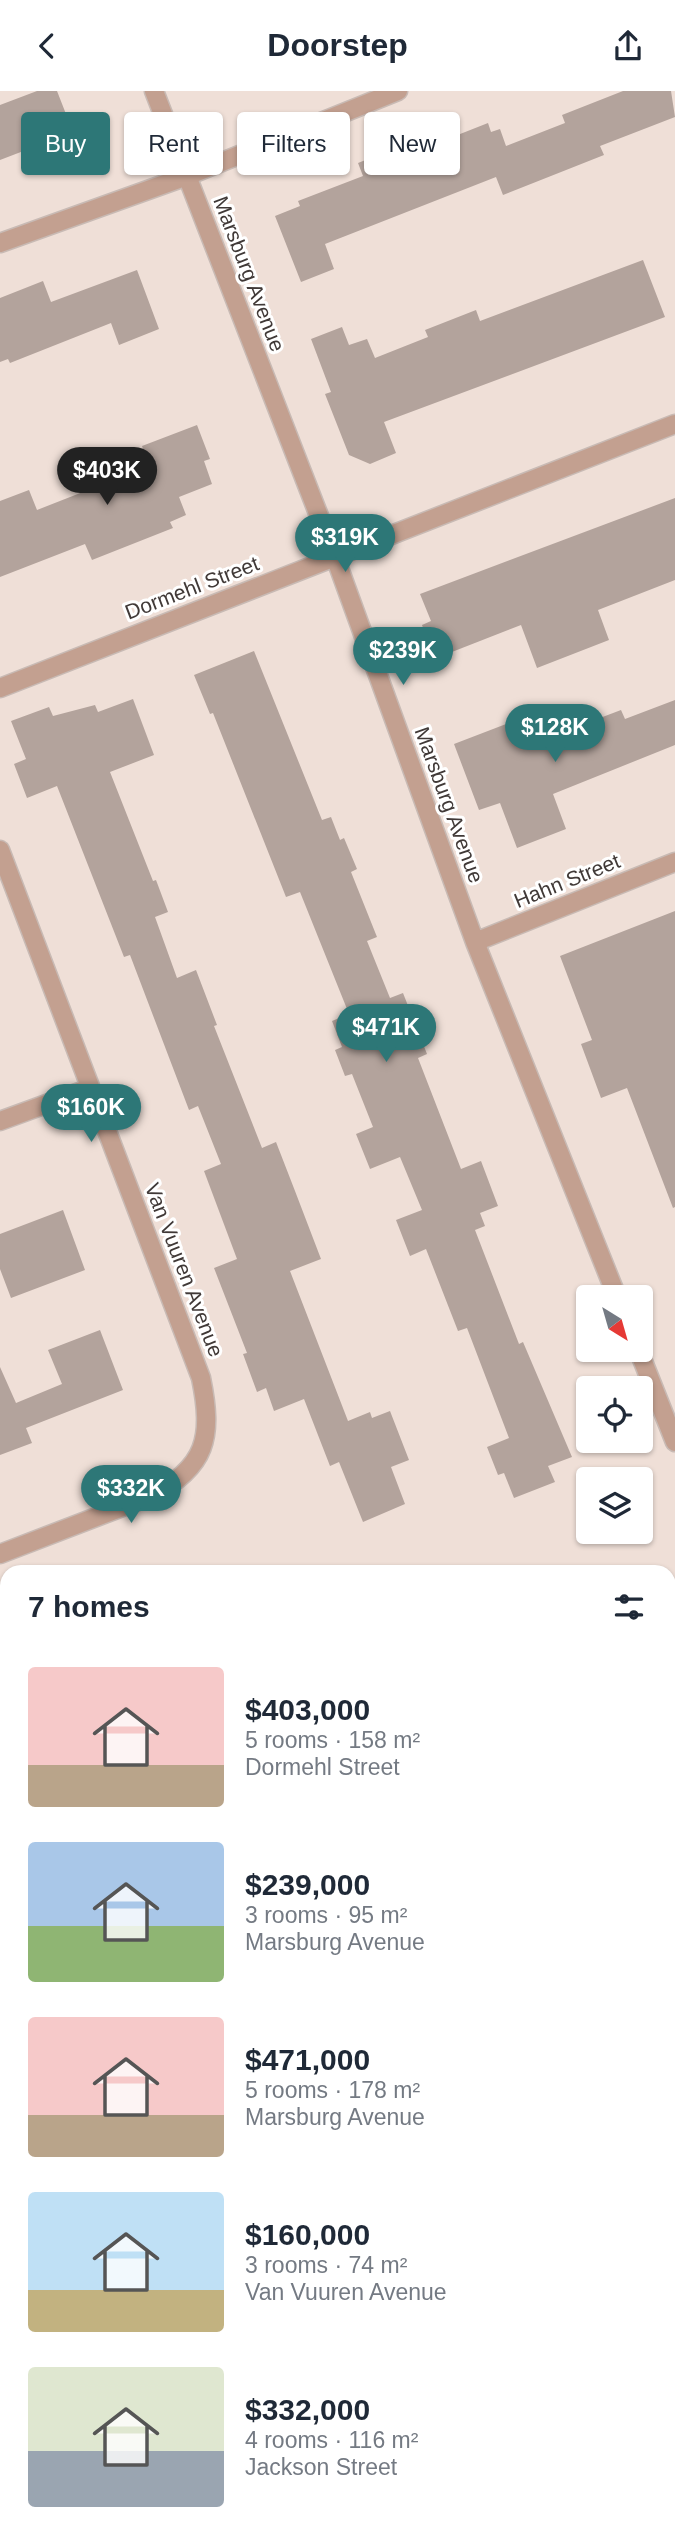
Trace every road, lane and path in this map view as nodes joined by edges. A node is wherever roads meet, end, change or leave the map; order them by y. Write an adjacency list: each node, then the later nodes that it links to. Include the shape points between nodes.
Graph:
1 (154, 91): 3 (street, Marsburg Avenue)
2 (398, 91): 3 (street)
3 (187, 176): 4 (street); 6 (street, Marsburg Avenue)
4 (0, 243)
5 (675, 423): 6 (street, Dormehl Street)
6 (335, 557): 7 (street, Dormehl Street); 10 (street, Marsburg Avenue)
7 (0, 688)
8 (0, 850): 11 (street, Van Vuuren Avenue)
9 (675, 862): 10 (street, Hahn Street)
10 (475, 942): 13 (street, Marsburg Avenue)
11 (90, 1088): 12 (street); 16 (street, Van Vuuren Avenue, via 201,1378 208,1433 189,1471 172,1485)
12 (0, 1121)
13 (612, 1285)
14 (643, 1362): 15 (street)
15 (675, 1442)
16 (0, 1554)

